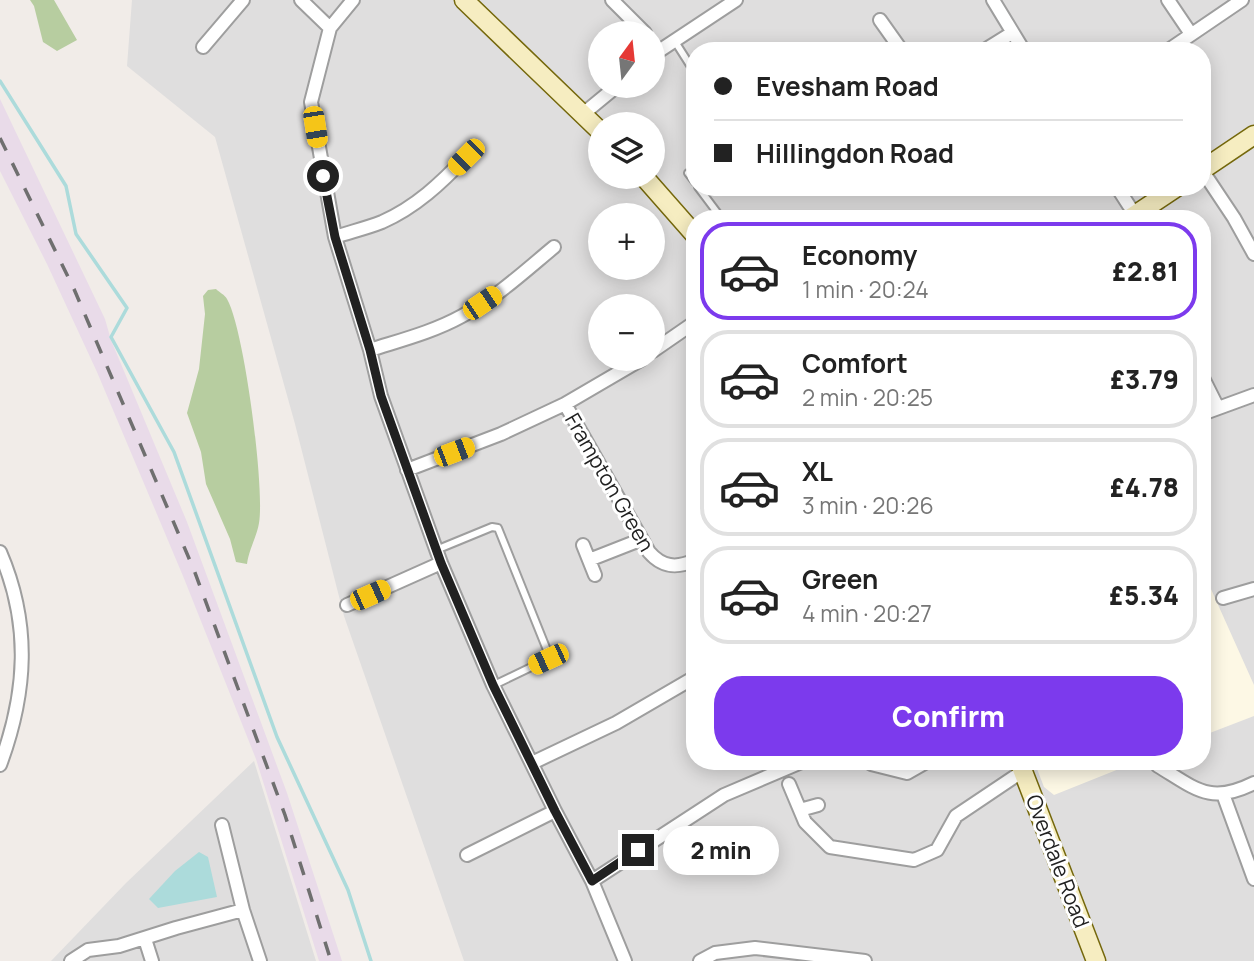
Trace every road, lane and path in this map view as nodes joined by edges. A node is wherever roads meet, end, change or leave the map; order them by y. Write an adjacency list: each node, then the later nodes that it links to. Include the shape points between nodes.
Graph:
1 (243, 0): 21 (street)
2 (301, 0): 12 (street)
3 (353, 0): 12 (street)
4 (464, 0): 24 (street)
5 (612, 0): 11 (street)
6 (736, 0): 15 (street)
7 (993, 0): 13 (street)
8 (1168, 0): 14 (street)
9 (1242, 0): 14 (street)
10 (880, 20): 16 (street)
11 (633, 21)
12 (330, 28): 34 (street, via 311,102)
13 (1012, 33): 17 (street); 18 (street)
14 (1191, 34): 19 (street)
15 (674, 40): 20 (street); 22 (lane)
16 (896, 42)
17 (998, 42)
18 (1018, 42)
19 (1180, 42)
20 (665, 44)
21 (204, 47)
22 (686, 58)
23 (602, 98): 24 (street)
24 (583, 114): 25 (street)
25 (588, 119)
26 (1254, 135): 28 (street)
27 (466, 157): 34 (street, via 439,186 412,205 382,222)
28 (1211, 164)
29 (1211, 185): 36 (street)
30 (655, 189): 33 (street)
31 (1164, 196): 32 (street)
32 (1142, 210)
33 (686, 225)
34 (335, 237): 39 (street)
35 (554, 247): 39 (street, via 463,316)
36 (1254, 254)
37 (686, 328): 38 (street)
38 (665, 343)
39 (370, 350): 46 (street)
40 (621, 371): 43 (street)
41 (1211, 394): 44 (street)
42 (1254, 395): 44 (street)
43 (565, 404): 46 (street); 47 (street, Frampton Green)
44 (1218, 408): 45 (street)
45 (1211, 411)
46 (407, 470): 50 (street)
47 (640, 540): 51 (street); 52 (street, Frampton Green, via 666,566)
48 (583, 545): 51 (street)
49 (0, 552): 60 (street, via 12,584 23,654 17,710)
50 (438, 557): 56 (street); 58 (street); 58 (lane, via 492,527 498,528 549,655)
51 (589, 560): 53 (street)
52 (686, 564)
53 (596, 575)
54 (1254, 589): 55 (street)
55 (1223, 598)
56 (347, 605)
57 (686, 682): 59 (street, via 617,723)
58 (493, 685): 59 (street)
59 (532, 763): 72 (street)
60 (0, 765)
61 (783, 770): 76 (street, via 724,795)
62 (895, 770): 63 (street)
63 (912, 770)
64 (1016, 770): 71 (street, via 956,816 937,850 914,860 830,847 805,822)
65 (1023, 770): 85 (street, Overdale Road)
66 (1165, 770): 69 (street, via 1198,790)
67 (1254, 783): 69 (street)
68 (789, 784): 71 (street)
69 (1223, 794): 75 (street)
70 (818, 805): 71 (street)
71 (800, 810)
72 (555, 811): 74 (street); 76 (street)
73 (222, 825): 77 (street)
74 (467, 855)
75 (1254, 879)
76 (592, 881): 82 (street)
77 (243, 911): 78 (street); 81 (street)
78 (145, 939): 79 (street, via 88,950); 80 (street)
79 (71, 961)
80 (152, 961)
81 (260, 961)
82 (625, 961)
83 (700, 961): 84 (street, via 715,953 755,948)
84 (866, 961)
85 (1096, 961)

